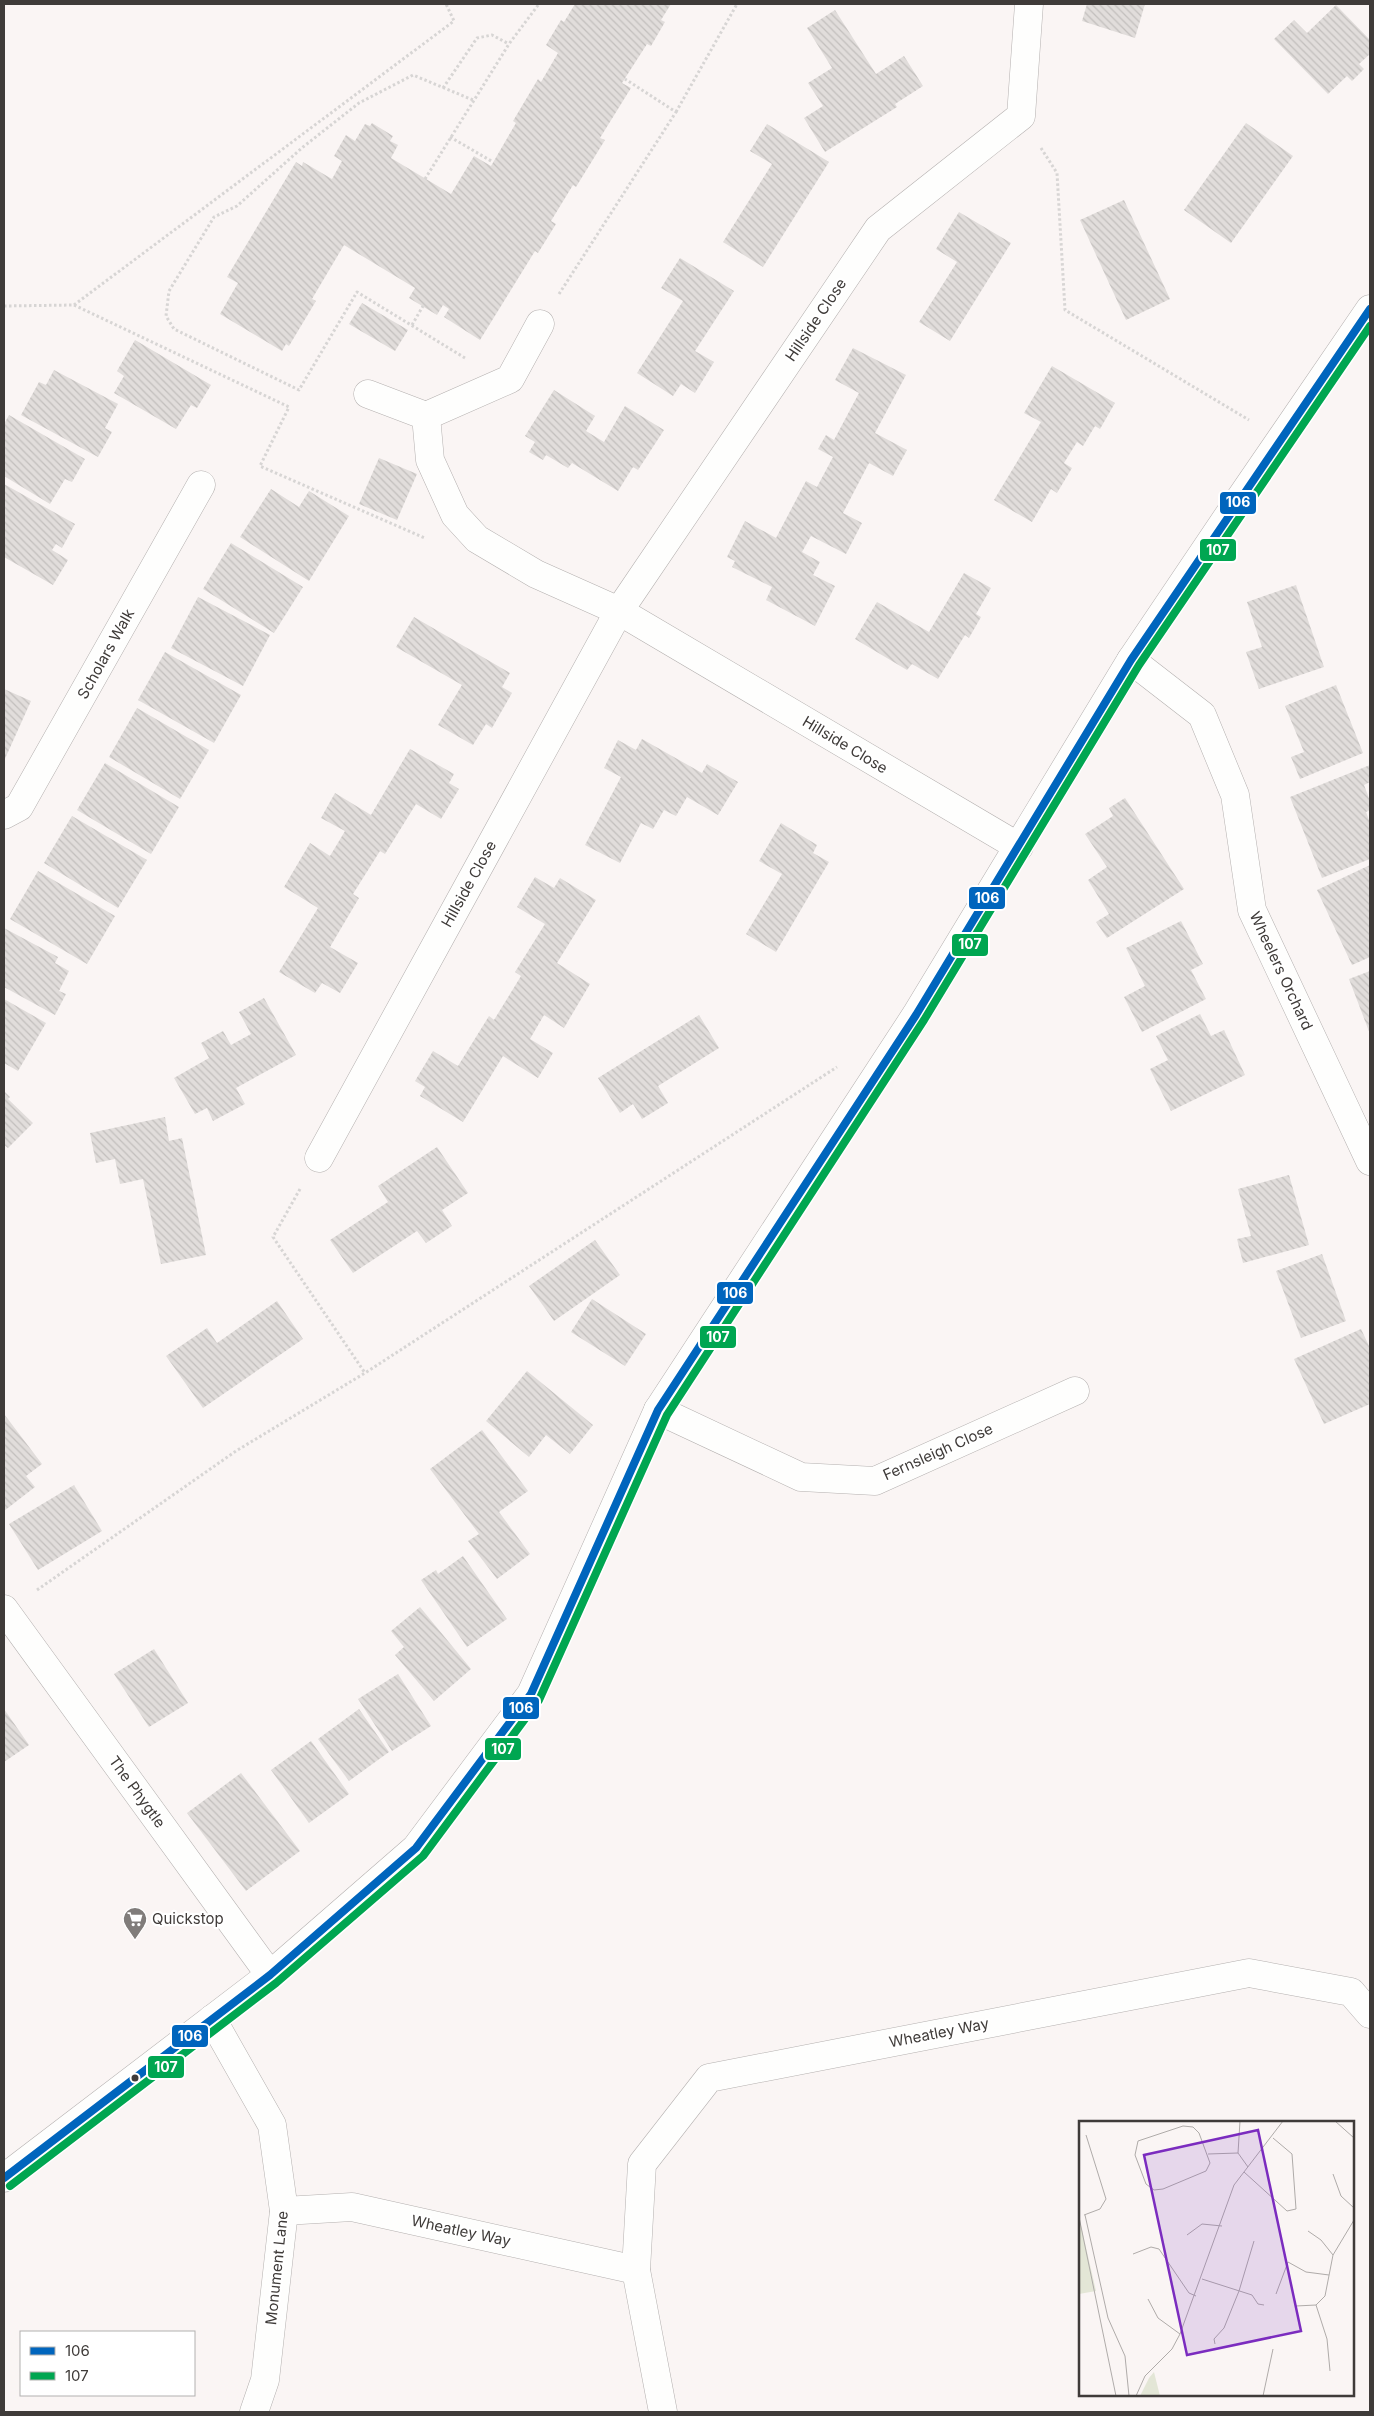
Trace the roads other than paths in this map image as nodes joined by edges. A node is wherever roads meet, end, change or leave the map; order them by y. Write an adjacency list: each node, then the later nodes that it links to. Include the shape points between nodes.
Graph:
1 (1029, 4): 7 (street, Hillside Close, via 1021,116 878,228)
2 (1370, 309): 8 (street)
3 (540, 324): 5 (street, via 510,379)
4 (368, 394): 5 (street)
5 (426, 416): 7 (street, Hillside Close, via 430,460 455,515 477,539 536,574)
6 (201, 485): 9 (street, Scholars Walk, via 19,807)
7 (619, 611): 10 (street, Hillside Close); 11 (street, Hillside Close)
8 (1131, 660): 10 (street); 12 (street, Wheelers Orchard, via 1202,714 1235,795 1252,910)
9 (4, 815)
10 (1019, 847): 14 (street, via 916,1015)
11 (319, 1158)
12 (1370, 1161)
13 (1075, 1390): 14 (street, Fernsleigh Close, via 875,1481 801,1477)
14 (658, 1410): 16 (street, via 531,1694 416,1848)
15 (5, 1611): 16 (street, The Phygtle)
16 (270, 1975): 18 (street)
17 (1370, 2014): 21 (street, Wheatley Way, via 1351,1992 1249,1973 709,2078 642,2164)
18 (212, 2019): 19 (street); 20 (street, Monument Lane, via 272,2125)
19 (4, 2178)
20 (284, 2211): 21 (street, Wheatley Way, via 352,2207); 22 (street, Monument Lane, via 265,2380)
21 (636, 2270): 23 (street, Wheatley Way)
22 (254, 2412)
23 (663, 2412)

